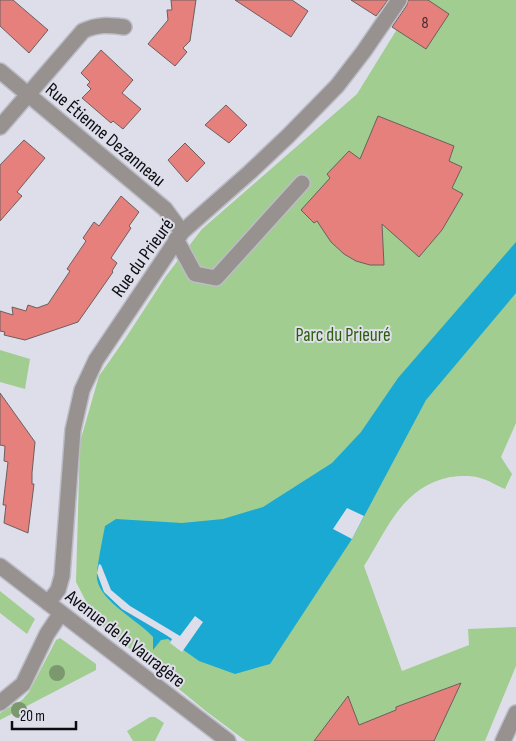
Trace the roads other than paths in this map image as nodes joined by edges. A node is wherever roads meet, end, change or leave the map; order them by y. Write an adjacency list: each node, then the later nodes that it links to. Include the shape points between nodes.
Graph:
1 (399, 0): 7 (street, Rue du Prieuré, via 337,86 250,172)
2 (124, 27): 4 (street, via 104,24 83,31)
3 (0, 71): 4 (street, Rue Étienne Dezanneau)
4 (28, 94): 5 (street); 7 (street, Rue Étienne Dezanneau, via 165,210)
5 (0, 127)
6 (302, 183): 7 (street, Rue Étienne Dezanneau, via 216,278 195,274)
7 (179, 235): 9 (street, Rue du Prieuré, via 96,360 82,390 73,430 62,576 58,590)
8 (0, 566): 9 (street, Avenue de la Vauragère)
9 (48, 603): 10 (street, Avenue de la Vauragère)
10 (61, 612): 11 (street, via 23,684); 13 (street, Avenue de la Vauragère)
11 (0, 703)
12 (516, 713): 14 (street)
13 (228, 741)
14 (503, 741)

